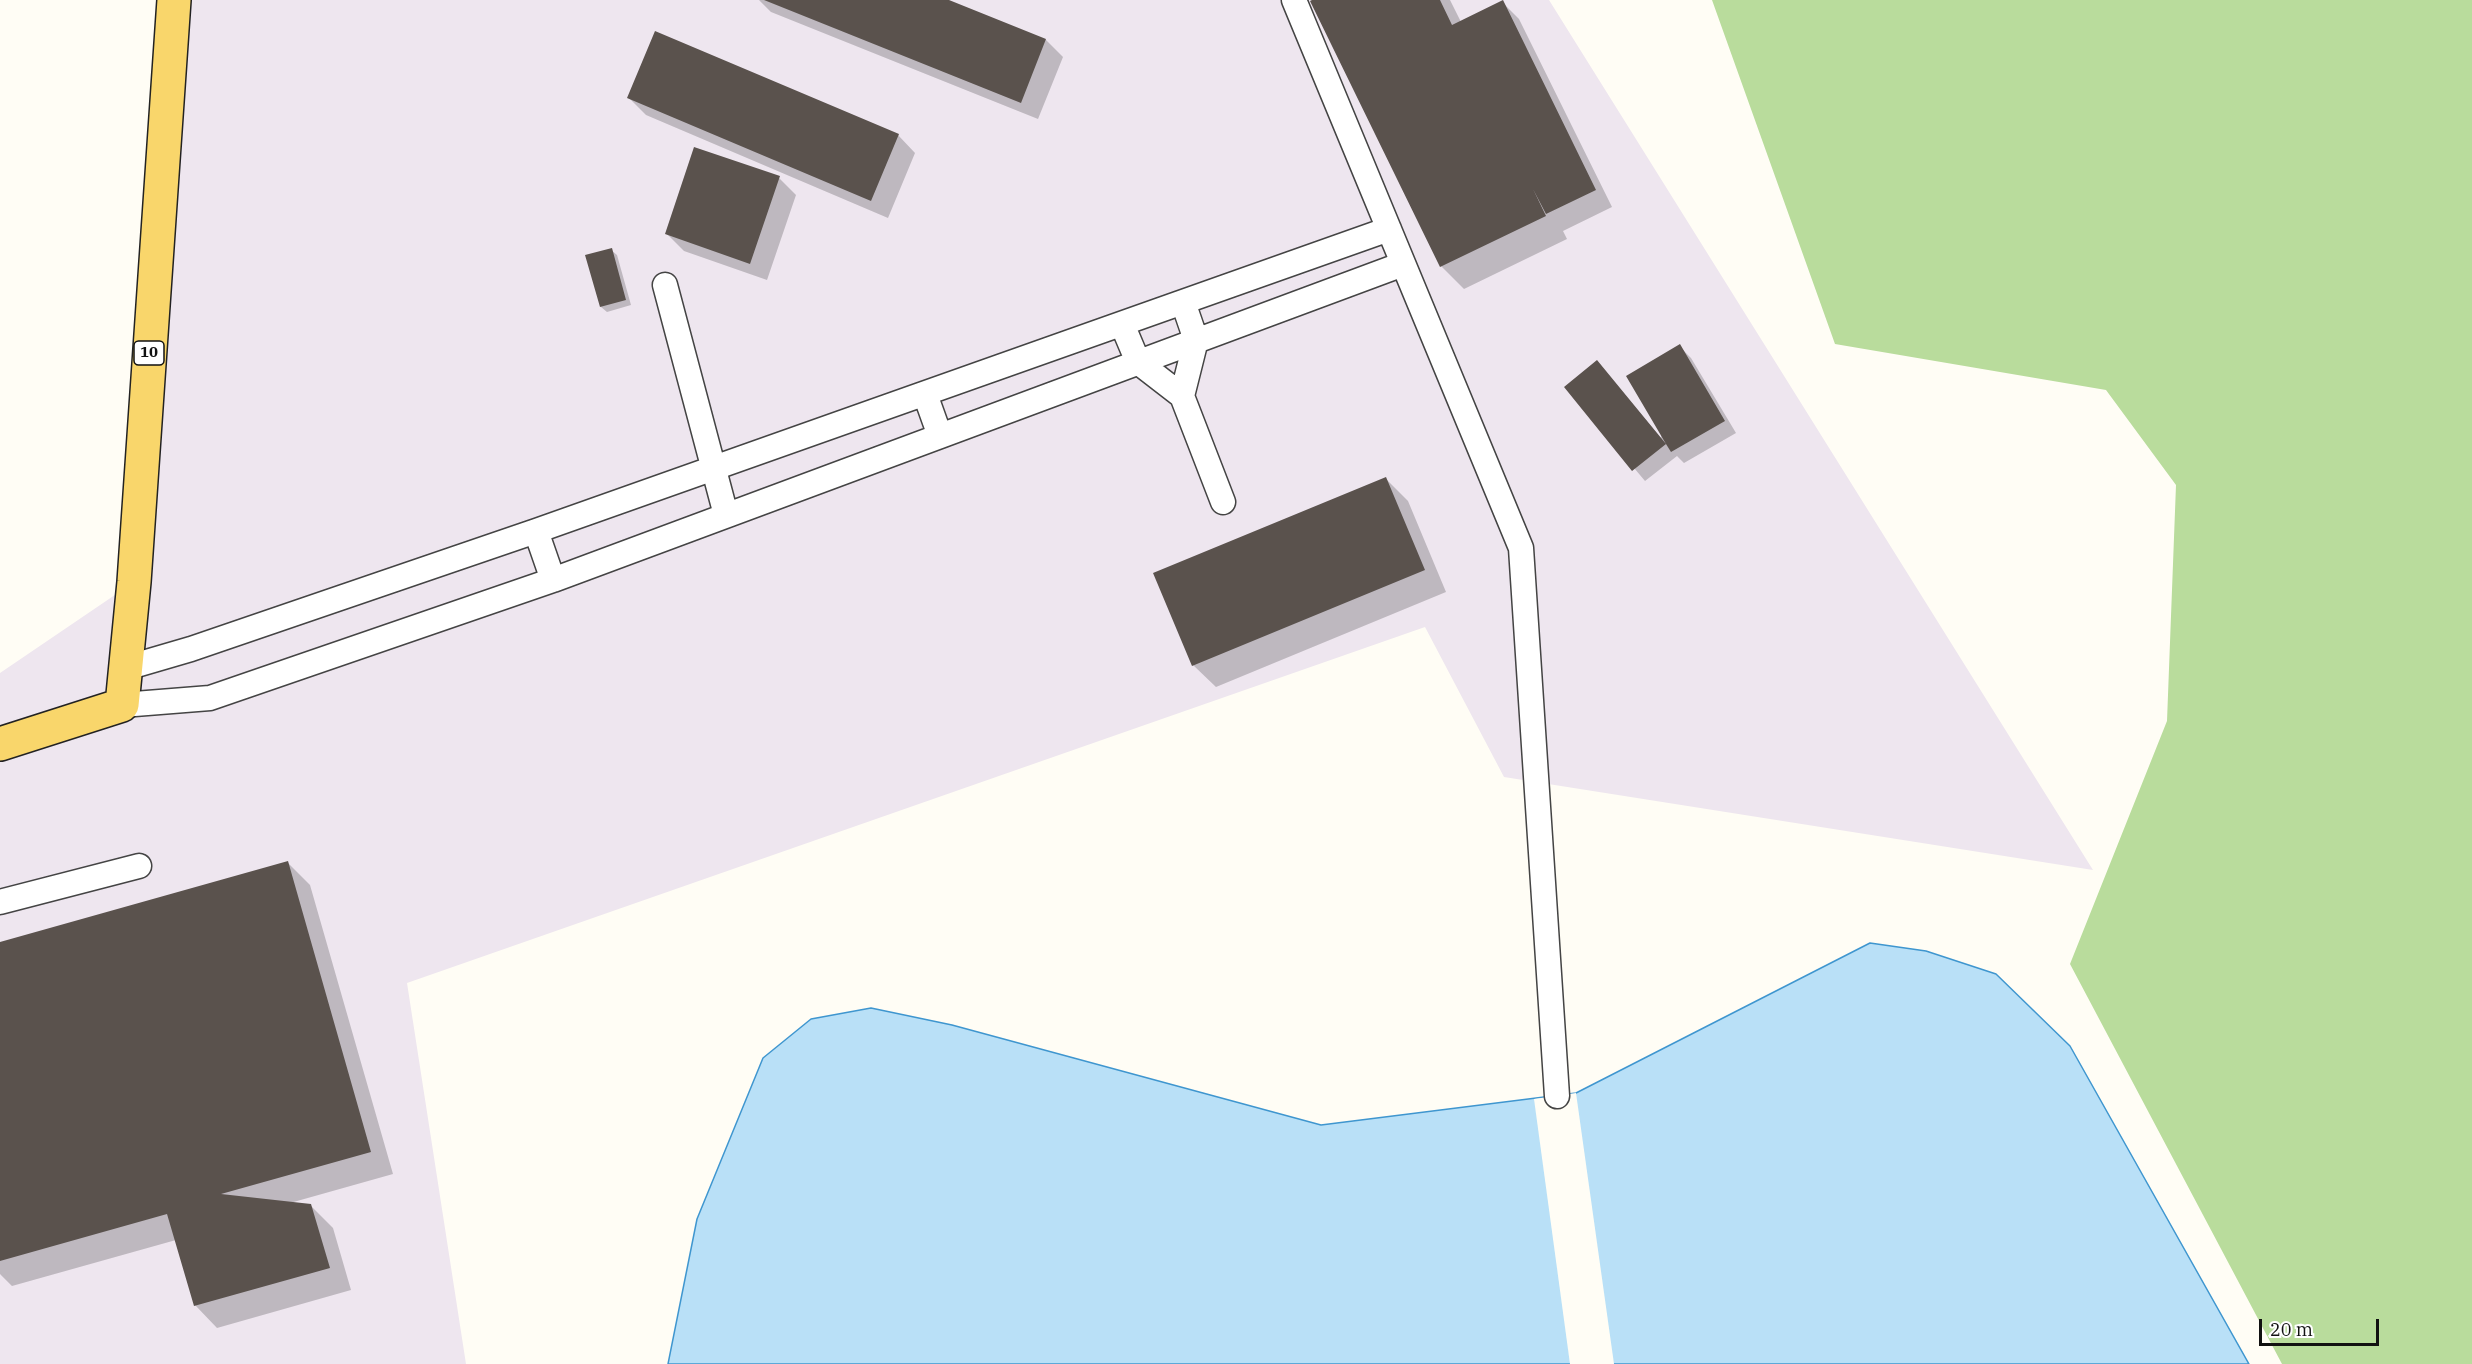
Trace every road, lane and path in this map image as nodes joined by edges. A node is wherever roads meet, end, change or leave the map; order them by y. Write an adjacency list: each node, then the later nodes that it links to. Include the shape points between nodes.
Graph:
1 (174, 0): 20 (main road, 10)
2 (1294, 0): 3 (lane)
3 (1389, 229): 4 (lane); 5 (lane)
4 (1311, 257): 7 (lane); 8 (lane)
5 (1403, 264): 7 (lane); 25 (lane, via 1521,548)
6 (665, 285): 15 (lane)
7 (1324, 294): 10 (lane)
8 (1183, 302): 9 (lane); 10 (lane)
9 (1122, 324): 11 (lane); 12 (lane)
10 (1196, 340): 11 (lane); 13 (lane)
11 (1138, 362): 13 (lane); 14 (lane)
12 (925, 394): 14 (lane); 15 (lane)
13 (1182, 396): 16 (lane)
14 (940, 436): 17 (lane)
15 (714, 468): 17 (lane); 18 (lane)
16 (1223, 502)
17 (726, 515): 19 (lane)
18 (536, 531): 19 (lane); 20 (lane)
19 (553, 580): 21 (lane, via 210,698)
20 (126, 668): 21 (main road, 10)
21 (122, 705): 22 (main road)
22 (0, 744)
23 (139, 866): 24 (lane)
24 (0, 902)
25 (1557, 1096)

